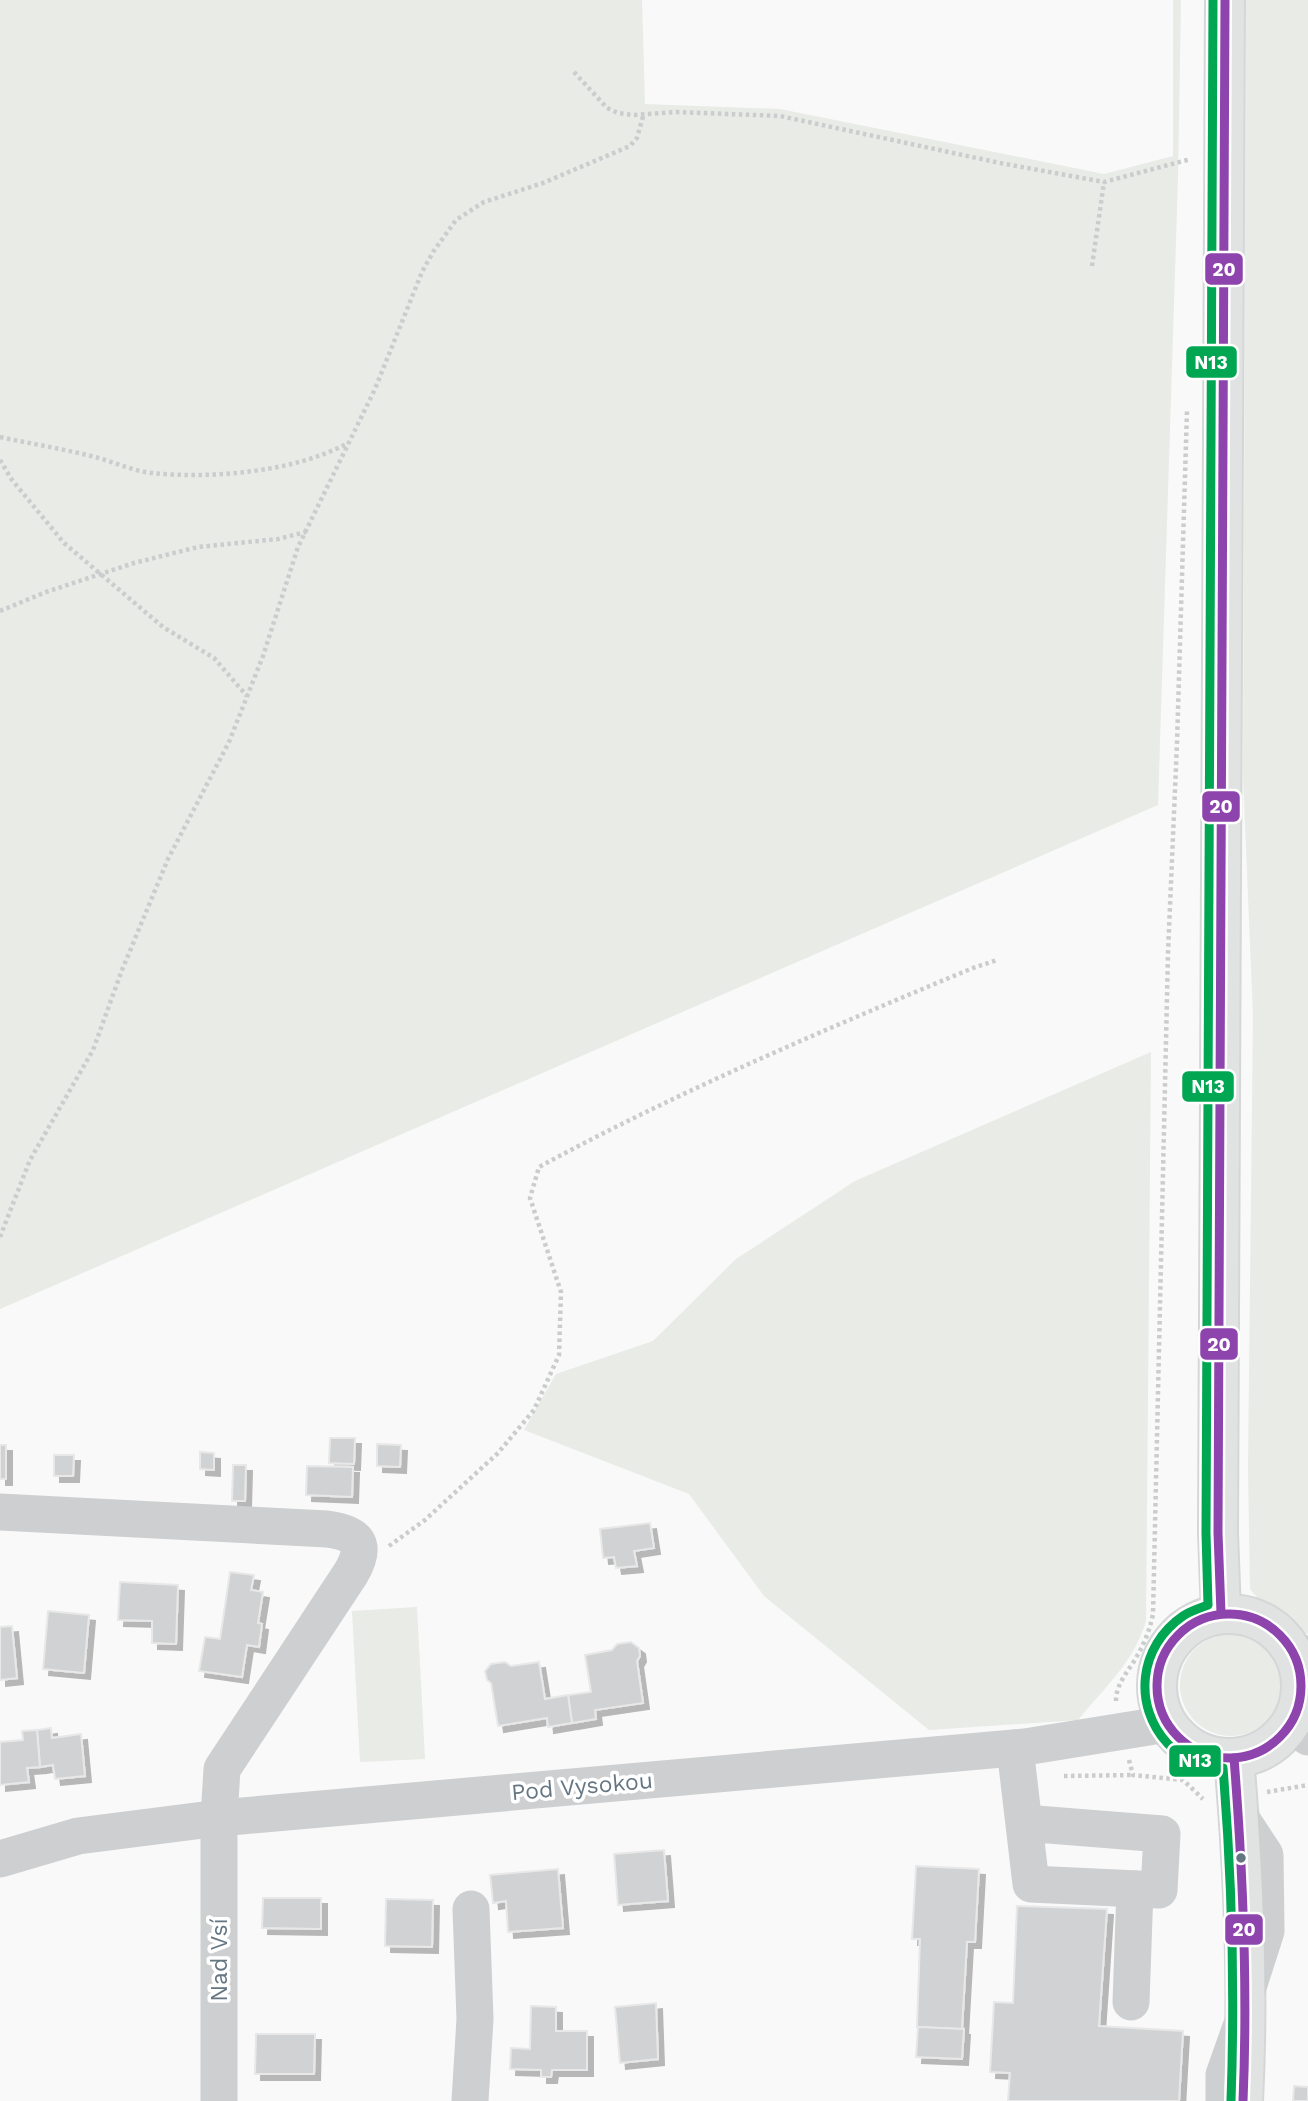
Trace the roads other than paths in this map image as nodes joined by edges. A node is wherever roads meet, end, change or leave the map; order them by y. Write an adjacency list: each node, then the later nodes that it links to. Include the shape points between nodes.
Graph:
1 (1226, 0): 3 (main road, via 1218,1505)
2 (0, 1512): 9 (street, Nad Vsí, via 346,1531 352,1536 359,1558 351,1573 222,1769)
3 (1222, 1614): 4 (main road, via 1266,1623); 5 (main road, via 1191,1624 1168,1647 1156,1693)
4 (1302, 1656): 6 (main road)
5 (1167, 1724): 7 (main road, via 1203,1754); 8 (street, Pod Vysokou, via 1123,1731)
6 (1300, 1730): 7 (main road, via 1261,1751)
7 (1234, 1758): 14 (main road, via 1223,1812 1243,1869)
8 (1016, 1762): 9 (street, Pod Vysokou); 10 (street)
9 (219, 1818): 11 (street, Pod Vysokou, via 78,1836); 16 (street, Nad Vsí)
10 (1024, 1823): 12 (street, via 1031,1884); 12 (street, via 1163,1834 1159,1890)
11 (0, 1859)
12 (1135, 1889): 15 (street)
13 (471, 1909): 17 (street, via 475,2019)
14 (1247, 2000): 18 (street, via 1224,2075); 19 (main road)
15 (1131, 2002)
16 (219, 2101)
17 (470, 2101)
18 (1224, 2101)
19 (1243, 2101)

